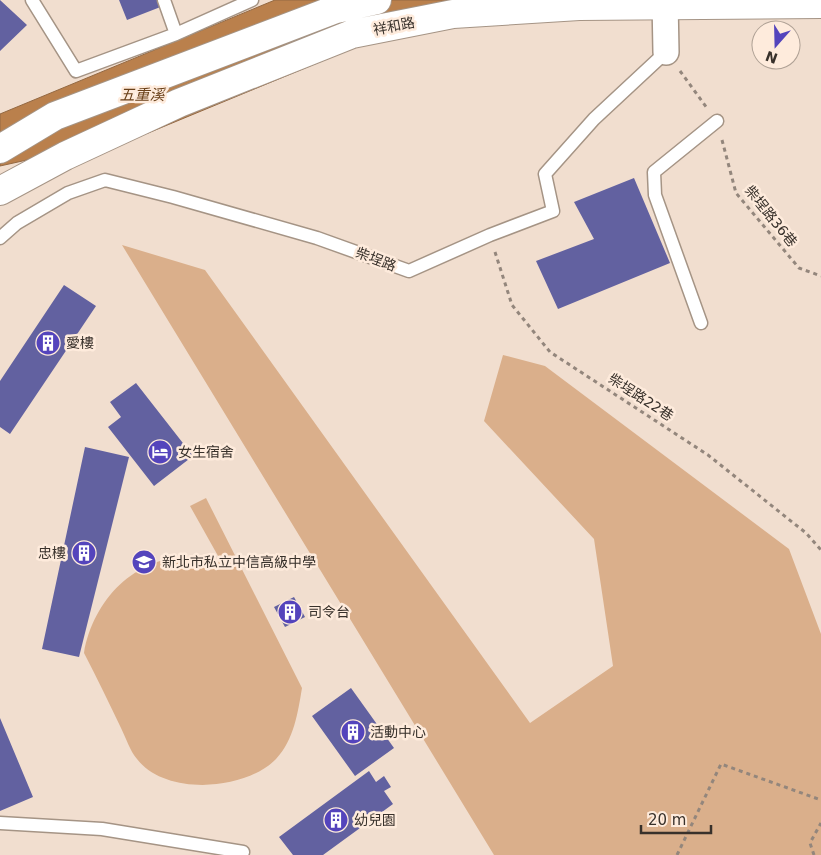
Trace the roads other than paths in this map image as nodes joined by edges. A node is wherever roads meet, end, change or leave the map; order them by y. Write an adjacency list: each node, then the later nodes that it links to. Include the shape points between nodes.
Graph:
1 (32, 0): 7 (lane, via 76,71)
2 (164, 0): 7 (lane)
3 (252, 0): 7 (lane)
4 (377, 0): 10 (main road, 祥和路, via 336,9 64,112)
5 (665, 2): 6 (main road, 祥和路); 8 (street); 11 (main road, 祥和路, via 453,14 352,34 179,103 65,156)
6 (821, 4)
7 (176, 34)
8 (666, 52): 12 (lane, 柴埕路, via 594,119 544,174 554,211 490,235 409,272 317,238 105,180 68,193 17,223)
9 (717, 120): 13 (lane, via 654,172 655,195)
10 (0, 149)
11 (0, 191)
12 (0, 238)
13 (701, 324)
14 (0, 823): 15 (lane, via 102,829)
15 (243, 852)

